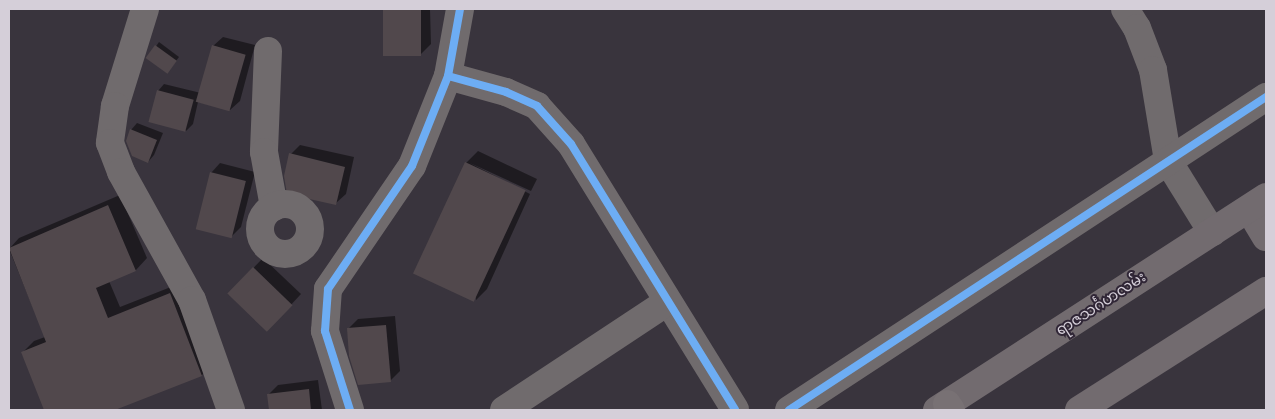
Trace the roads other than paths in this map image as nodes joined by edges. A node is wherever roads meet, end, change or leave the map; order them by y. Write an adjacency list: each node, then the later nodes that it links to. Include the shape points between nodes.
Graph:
1 (145, 9): 17 (street, via 115,106 110,143 121,172 192,300)
2 (460, 9): 5 (street)
3 (1125, 9): 7 (street, via 1137,28 1153,70)
4 (268, 51): 9 (street, via 264,152)
5 (448, 76): 13 (street, via 412,166); 15 (street, via 506,92 537,106 571,144)
6 (1266, 97): 7 (street)
7 (1168, 161): 10 (street); 21 (street)
8 (1258, 203): 10 (main road, ရာဇသင်္ဂဟလမ်း); 11 (main road)
9 (274, 207): 12 (street, via 291,205 304,213 310,232); 12 (street, via 261,225 266,244 279,253 288,254)
10 (1212, 232): 16 (main road, ရာဇသင်္ဂဟလမ်း)
11 (1266, 237)
12 (305, 244): 13 (street)
13 (341, 270): 18 (street, via 328,289 325,331)
14 (1266, 291): 22 (main road)
15 (667, 302): 19 (street); 20 (street)
16 (945, 408)
17 (231, 410)
18 (350, 410)
19 (504, 410)
20 (735, 410)
21 (789, 410)
22 (1079, 410)

